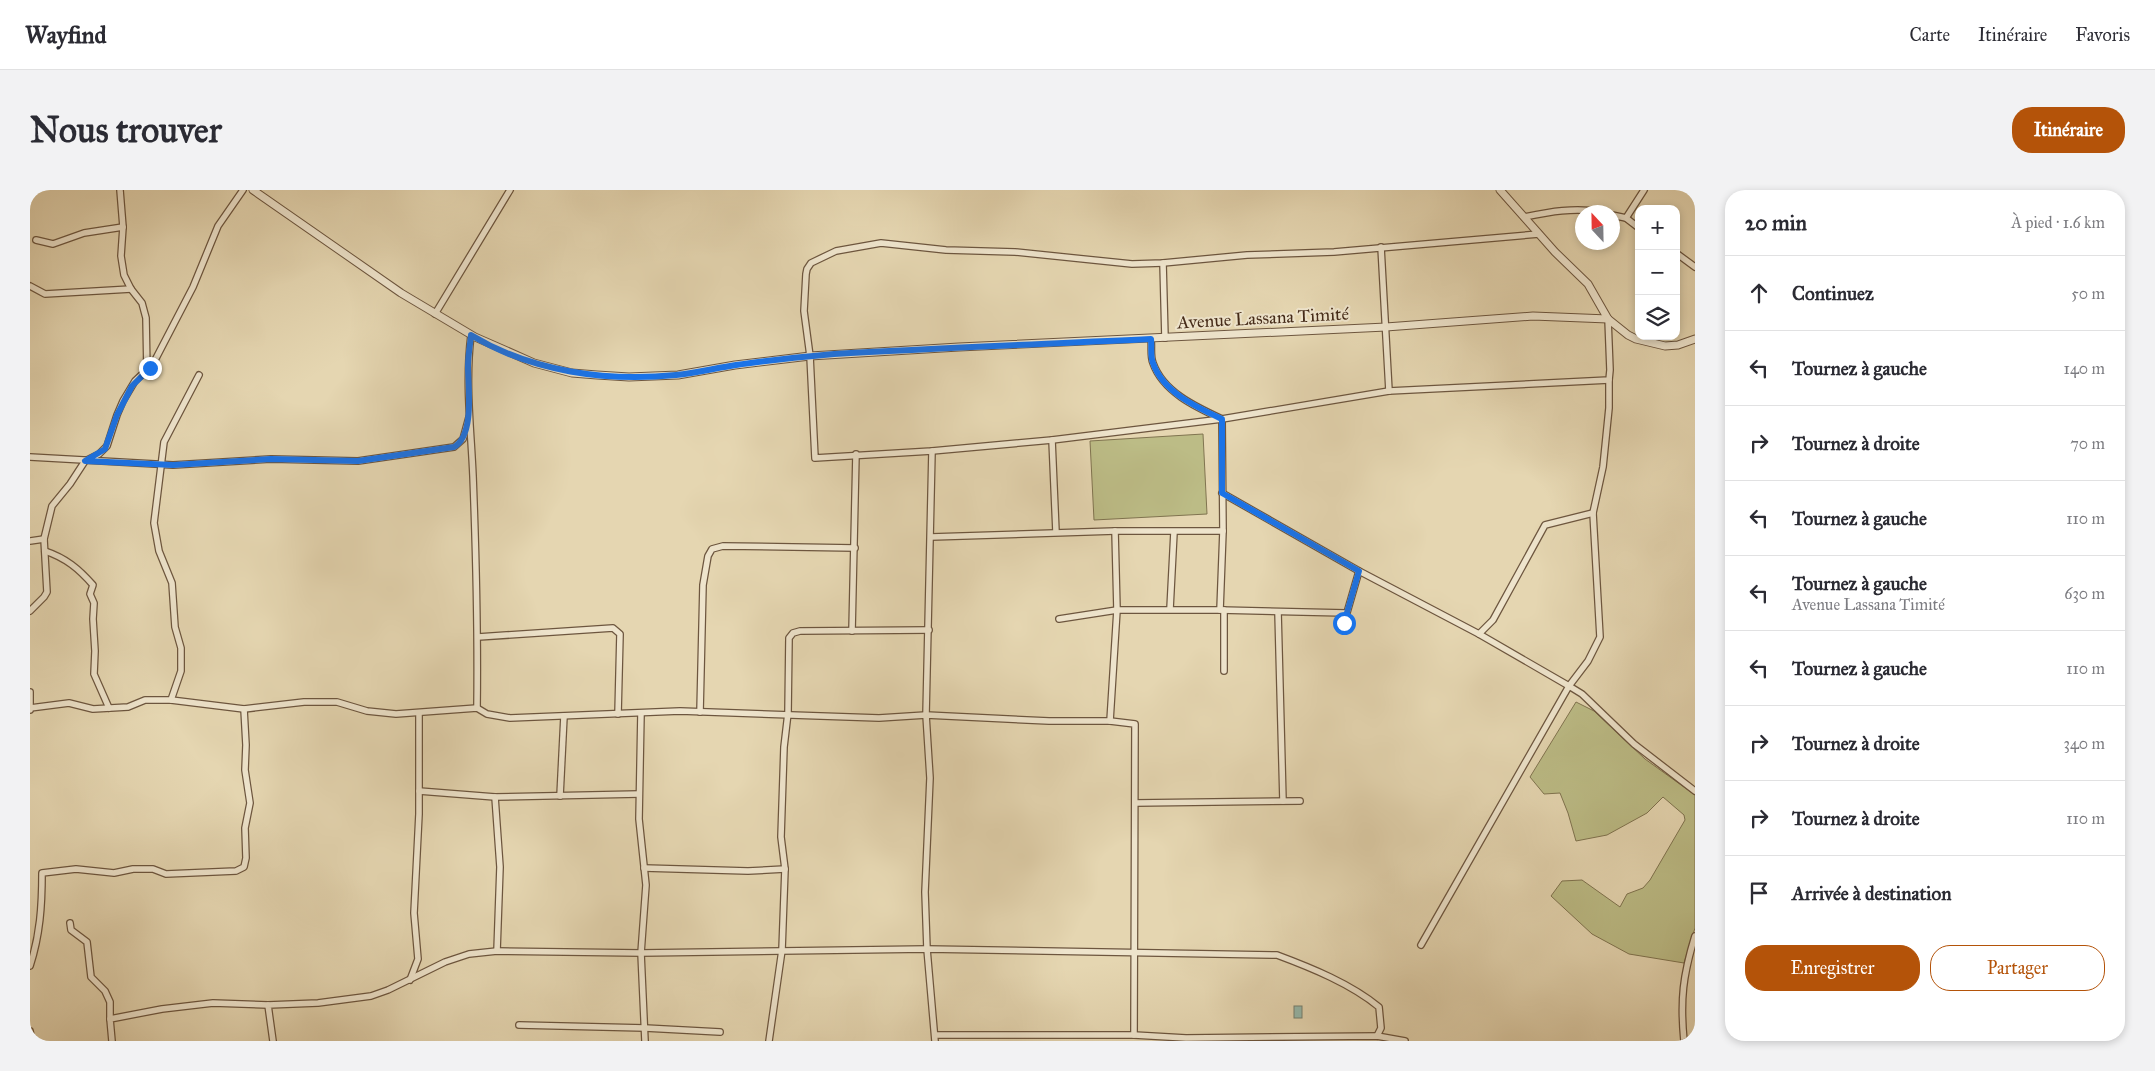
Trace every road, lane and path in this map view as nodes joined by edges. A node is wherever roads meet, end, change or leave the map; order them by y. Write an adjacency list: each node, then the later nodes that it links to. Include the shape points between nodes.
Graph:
1 (120, 190): 12 (street)
2 (243, 190): 29 (street, via 218,226 194,287)
3 (253, 190): 21 (street, Avenue Lassana Timité)
4 (510, 190): 21 (street)
5 (1500, 190): 9 (street)
6 (1644, 190): 10 (street)
7 (1575, 210): 9 (street, via 1554,211)
8 (1620, 217): 10 (street)
9 (1524, 218): 13 (street)
10 (1626, 218): 11 (street)
11 (1635, 225)
12 (123, 228): 14 (street, via 84,233 53,244); 20 (street, via 121,256 124,275)
13 (1539, 234): 15 (street); 22 (street, via 1588,284)
14 (36, 240)
15 (1381, 248): 17 (street, via 1246,255); 23 (street)
16 (1680, 256): 18 (street)
17 (1163, 264): 25 (street); 28 (street, via 881,243 836,251 818,259 807,269 804,312)
18 (1695, 267)
19 (30, 286): 20 (street, via 45,294)
20 (131, 289): 29 (street, via 142,302 146,318)
21 (435, 314): 24 (street, Avenue Lassana Timité)
22 (1608, 319): 23 (street, Avenue Lassana Timité, via 1533,316); 26 (street, via 1628,335 1645,342 1678,345); 31 (street)
23 (1386, 327): 25 (street, Avenue Lassana Timité); 32 (street)
24 (471, 335): 28 (street, Avenue Lassana Timité, via 500,350 572,373 678,375); 33 (street)
25 (1165, 338): 27 (street, Avenue Lassana Timité)
26 (1695, 338)
27 (1151, 339): 28 (street, Avenue Lassana Timité); 34 (street, via 1152,362 1162,380 1195,407)
28 (810, 356): 37 (street, via 815,458)
29 (147, 372): 39 (street, via 132,386 105,449)
30 (199, 375): 40 (street, via 164,442)
31 (1609, 380): 32 (street); 42 (street, via 1603,467)
32 (1389, 391): 34 (street)
33 (469, 417): 40 (street, via 460,444 446,449 358,461 271,459); 64 (street)
34 (1222, 419): 35 (street); 41 (street)
35 (1052, 440): 36 (street); 45 (street)
36 (932, 451): 37 (street); 47 (street)
37 (856, 454): 50 (street)
38 (30, 457): 39 (street)
39 (85, 461): 40 (street); 48 (street, via 52,506)
40 (162, 465): 68 (street, via 154,523 159,551 172,583 175,627 182,648 182,670)
41 (1222, 493): 44 (street); 52 (street)
42 (1593, 513): 63 (street, via 1545,525 1493,620); 66 (street, via 1600,637 1588,661)
43 (1115, 531): 45 (street); 46 (street); 54 (street)
44 (1223, 531): 46 (street); 55 (street)
45 (1056, 532): 47 (street)
46 (1174, 532): 53 (street)
47 (931, 537): 61 (street)
48 (44, 539): 49 (street); 51 (street)
49 (30, 541)
50 (855, 548): 62 (street); 73 (street, via 723,546 712,549 704,585)
51 (45, 551): 56 (street, via 47,592); 70 (street, via 73,564 93,585 90,594 94,603 94,674)
52 (1359, 571): 58 (street); 63 (street)
53 (1170, 609): 54 (street); 55 (street)
54 (1117, 610): 59 (street); 80 (street)
55 (1222, 610): 57 (street); 65 (street)
56 (30, 612)
57 (1278, 612): 58 (street); 86 (street)
58 (1346, 613): 60 (street)
59 (1059, 620)
60 (1344, 623)
61 (929, 630): 62 (street); 78 (street)
62 (852, 631): 77 (street, via 800,631 789,638)
63 (1479, 634): 66 (street)
64 (478, 636): 71 (street); 75 (street, via 617,630 620,634)
65 (1224, 671)
66 (1569, 686): 82 (street, via 1582,694 1634,744); 93 (street)
67 (30, 692): 69 (street)
68 (172, 700): 70 (street, via 145,700 128,707); 72 (street)
69 (30, 708): 70 (street, via 69,703 93,709)
70 (109, 708)
71 (477, 708): 74 (street); 79 (street, via 498,717)
72 (244, 709): 74 (street, via 337,702 380,713); 99 (street, via 245,770 250,803 244,867 236,871 166,874 153,869 114,873 76,869 42,873 42,914)
73 (700, 712): 76 (street); 77 (street)
74 (419, 713): 81 (street)
75 (618, 714): 76 (street); 79 (street)
76 (641, 714): 83 (street)
77 (788, 714): 78 (street, via 879,718); 90 (street, via 781,837)
78 (926, 715): 80 (street); 95 (street, via 930,778 925,892)
79 (564, 716): 84 (street)
80 (1110, 722): 88 (street, via 1135,724)
81 (419, 791): 85 (street); 100 (street, via 414,913 418,959)
82 (1695, 791)
83 (639, 794): 84 (street); 89 (street)
84 (560, 796): 85 (street)
85 (495, 797): 96 (street, via 500,875)
86 (1282, 801): 87 (street); 88 (street)
87 (1300, 801)
88 (1135, 803): 97 (street)
89 (644, 868): 90 (street); 98 (street, via 646,902)
90 (785, 869): 94 (street)
91 (70, 923): 102 (street, via 71,930 87,942 91,977 106,991)
92 (1695, 936): 118 (street, via 1682,985)
93 (1421, 945)
94 (782, 950): 95 (street); 98 (street); 116 (street)
95 (927, 950): 97 (street); 109 (street)
96 (496, 951): 98 (street); 100 (street, via 469,954)
97 (1135, 952): 107 (street); 108 (street, via 1277,955 1305,965 1369,999 1379,1008 1381,1028)
98 (641, 953): 104 (street)
99 (30, 966)
100 (410, 980): 101 (street, via 371,996)
101 (268, 1005): 102 (street, via 213,1003); 114 (street)
102 (110, 1018): 113 (street)
103 (519, 1025): 104 (street)
104 (645, 1028): 106 (street); 115 (street)
105 (30, 1031): 112 (street)
106 (720, 1032)
107 (1134, 1034): 109 (street); 110 (street)
108 (1377, 1036): 111 (street); 117 (street)
109 (936, 1038)
110 (1186, 1039): 111 (street)
111 (1337, 1039)
112 (32, 1041)
113 (112, 1041)
114 (272, 1041)
115 (645, 1041)
116 (768, 1041)
117 (1405, 1041)
118 (1684, 1041)

